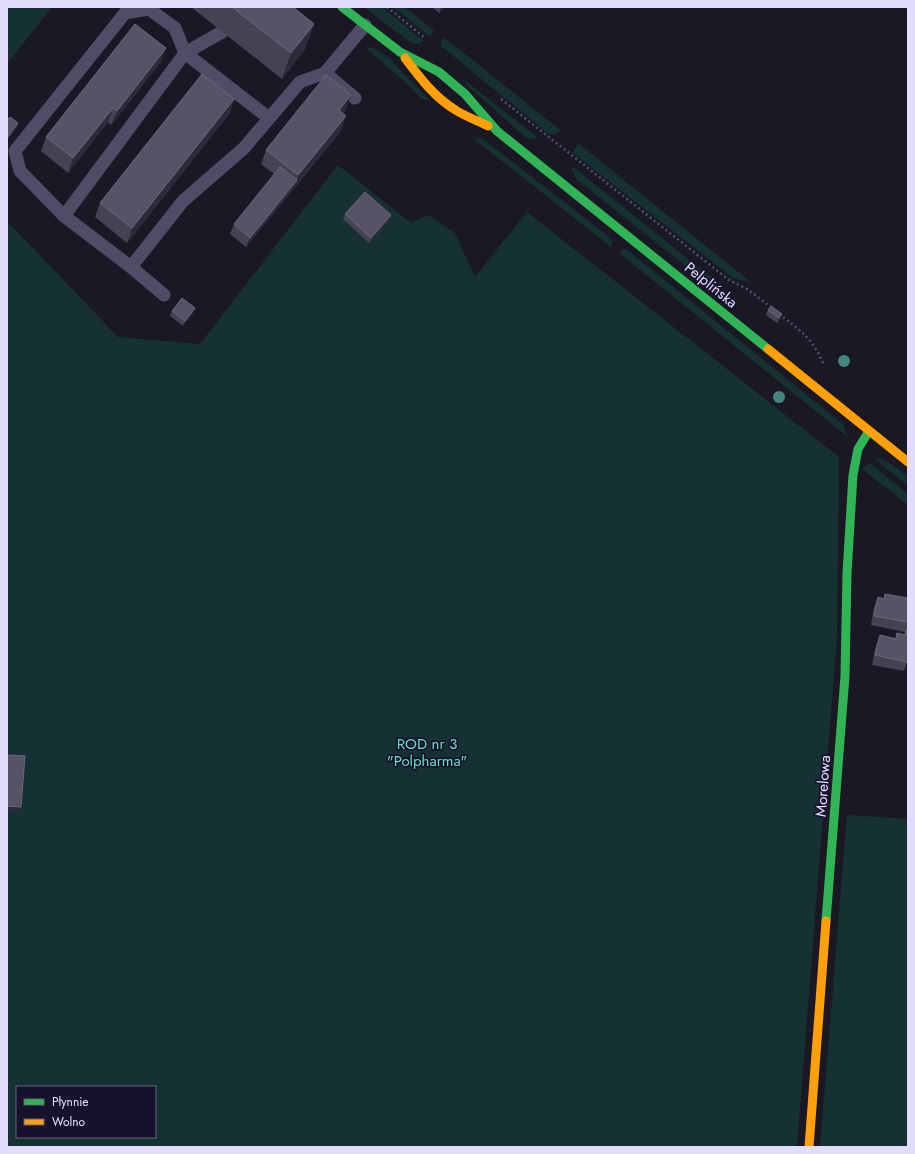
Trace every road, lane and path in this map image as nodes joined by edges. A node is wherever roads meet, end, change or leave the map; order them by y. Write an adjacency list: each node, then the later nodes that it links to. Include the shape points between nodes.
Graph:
1 (342, 7): 3 (main road, Pelplińska)
2 (387, 7): 5 (path)
3 (365, 25): 6 (main road, Pelplińska); 8 (lane)
4 (222, 32): 7 (lane)
5 (427, 40)
6 (400, 52): 12 (main road, Pelplińska, via 439,72 465,94); 12 (main road, Pelplińska, via 429,89 453,109)
7 (185, 53): 11 (lane); 13 (lane); 13 (lane, via 175,28 150,9 125,13 15,151 20,171)
8 (325, 73): 9 (lane); 11 (lane, via 300,82)
9 (355, 98)
10 (501, 98): 16 (path, via 729,280 752,293 805,334)
11 (270, 118): 14 (lane, via 244,148 183,201)
12 (496, 131): 17 (main road, Pelplińska)
13 (64, 216): 14 (lane)
14 (131, 267): 15 (lane)
15 (164, 295)
16 (823, 363)
17 (870, 430): 18 (main road, Pelplińska); 19 (main road, Morelowa, via 858,449 853,475 844,684)
18 (908, 462)
19 (809, 1147)

